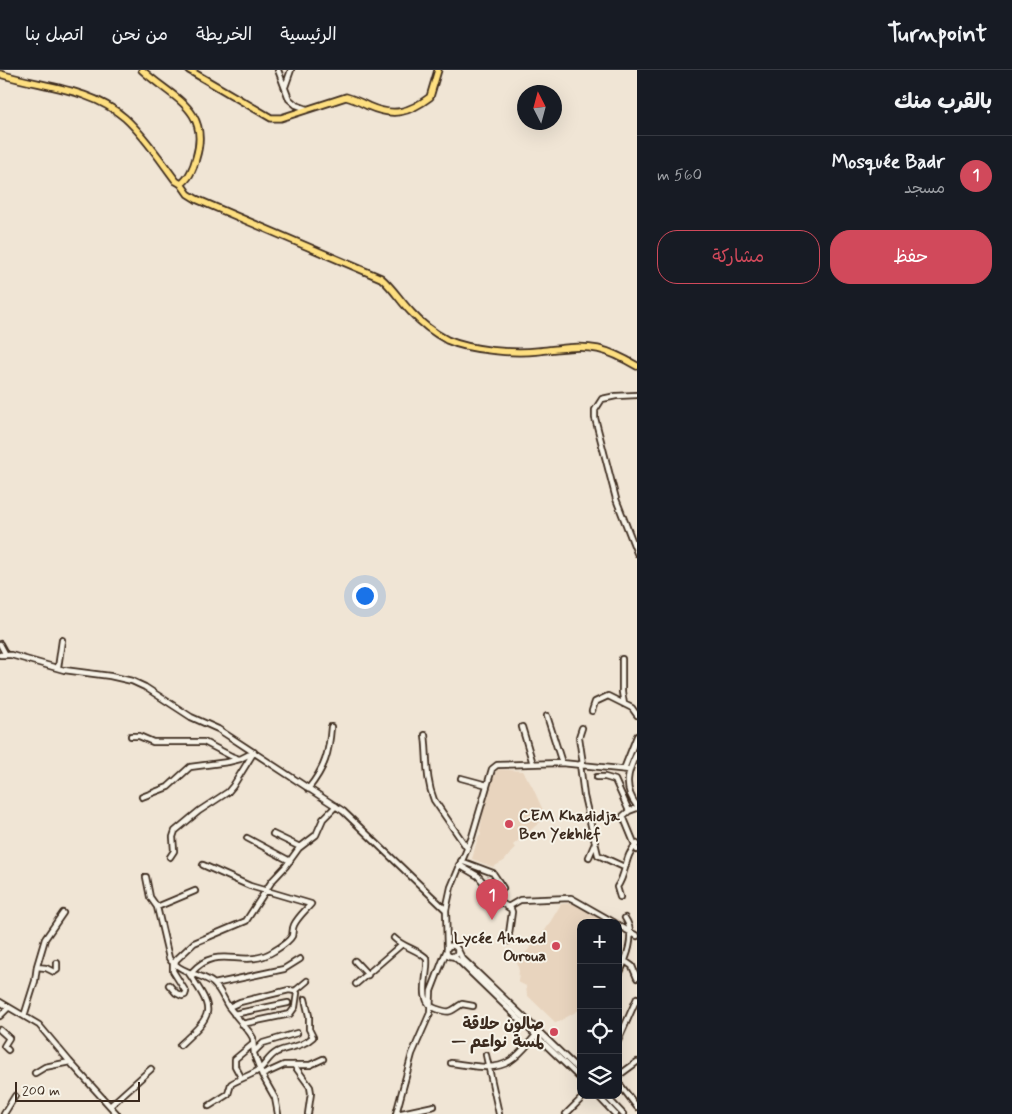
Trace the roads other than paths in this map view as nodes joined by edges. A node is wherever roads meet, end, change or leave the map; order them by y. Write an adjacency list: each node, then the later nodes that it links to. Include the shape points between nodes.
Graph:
1 (142, 70): 9 (main road, via 186,107 199,124 199,148 186,181)
2 (189, 70): 8 (main road, via 272,118)
3 (278, 70): 7 (street)
4 (291, 70): 7 (street)
5 (438, 70): 8 (main road, via 430,97 411,109 397,113 346,98)
6 (0, 74): 9 (main road, via 67,90 113,109 126,119)
7 (285, 87): 8 (street, via 292,102)
8 (307, 110)
9 (181, 184): 10 (main road, via 196,199 381,278 422,322 455,343 524,352 599,349)
10 (637, 366)
11 (637, 395): 12 (street, via 602,399 595,410 595,418 616,499)
12 (637, 553)
13 (62, 640): 18 (street)
14 (0, 644): 16 (street)
15 (0, 655): 16 (street)
16 (6, 655): 18 (street)
17 (622, 660): 19 (street)
18 (58, 668): 29 (street, via 132,681)
19 (624, 704): 20 (street, via 606,696 595,702); 21 (street)
20 (592, 711)
21 (637, 715)
22 (547, 716): 32 (street)
23 (331, 727): 39 (street, via 329,751 321,772)
24 (522, 727): 33 (street)
25 (582, 728): 34 (street, via 579,737)
26 (425, 735): 49 (street, via 430,792)
27 (131, 736): 31 (street, via 153,742 204,742)
28 (637, 736): 35 (street)
29 (254, 752): 31 (street); 39 (street); 50 (street, via 228,792 175,831 174,851)
30 (637, 753): 35 (street)
31 (240, 759): 40 (street, via 190,767 168,786)
32 (562, 763): 33 (street); 34 (street)
33 (533, 764): 38 (street, via 497,765 492,769)
34 (581, 764): 35 (street); 46 (street, via 584,796)
35 (627, 770): 42 (street, via 627,789)
36 (597, 777): 43 (street, via 615,780)
37 (461, 778): 38 (street)
38 (487, 785): 49 (street)
39 (308, 788): 41 (street)
40 (142, 797)
41 (336, 806): 48 (street, via 323,819 316,835); 63 (street)
42 (637, 807): 43 (street)
43 (629, 811): 47 (street, via 623,819)
44 (273, 834): 48 (street)
45 (247, 838): 52 (street)
46 (595, 843): 51 (street); 55 (street, via 600,857)
47 (636, 846): 55 (street)
48 (300, 847): 52 (street)
49 (467, 848): 53 (street)
50 (170, 857)
51 (589, 857)
52 (290, 861): 58 (street)
53 (460, 863): 57 (street, via 493,873); 62 (street, via 478,876); 63 (street)
54 (203, 865): 58 (street)
55 (624, 867): 60 (street, via 624,877 617,890)
56 (146, 877): 61 (street, via 150,897)
57 (503, 888)
58 (266, 890): 82 (street, via 246,921 194,943); 86 (street, via 311,904 294,924 292,937 274,951 255,959 217,956)
59 (195, 891): 61 (street)
60 (620, 897)
61 (158, 907): 82 (street)
62 (508, 907): 66 (street, via 520,900 571,898); 72 (street, via 512,912)
63 (446, 910): 68 (street)
64 (63, 913): 84 (street, via 45,939)
65 (625, 918): 69 (street)
66 (608, 919)
67 (622, 927): 69 (street)
68 (447, 932): 74 (street); 75 (street)
69 (632, 933): 70 (street); 80 (street)
70 (637, 936)
71 (394, 938): 73 (street)
72 (508, 941)
73 (401, 944): 87 (street); 101 (street, via 427,959 425,987)
74 (454, 945): 75 (street); 76 (street)
75 (447, 950): 77 (street); 83 (street)
76 (458, 950): 77 (street); 121 (street, via 462,958)
77 (452, 956): 83 (street); 109 (street)
78 (300, 959): 90 (street, via 284,968)
79 (355, 961): 87 (street)
80 (625, 961): 85 (street); 88 (street, via 632,966)
81 (57, 963): 84 (street, via 54,972)
82 (174, 964): 86 (street); 92 (street, via 173,971 185,995 176,993)
83 (441, 966): 101 (street, via 431,991)
84 (37, 967): 104 (street)
85 (622, 968)
86 (189, 971): 90 (street); 111 (street, via 207,1001 207,1010 205,1020)
87 (368, 975): 91 (street)
88 (637, 978)
89 (307, 981): 93 (street)
90 (214, 984): 99 (street)
91 (356, 984)
92 (169, 985)
93 (295, 991): 99 (street); 105 (street, via 292,1013)
94 (637, 998): 107 (street)
95 (305, 999): 123 (street, via 313,1037 302,1046 274,1054)
96 (0, 1002): 100 (street)
97 (288, 1002): 102 (street)
98 (473, 1006): 101 (street, via 462,1004 447,1012)
99 (229, 1007): 102 (street)
100 (8, 1008): 103 (street); 104 (street)
101 (430, 1008): 143 (street, via 412,1054)
102 (234, 1014): 105 (street)
103 (0, 1016)
104 (24, 1016): 116 (street, via 40,1025)
105 (242, 1024): 110 (street, via 250,1033)
106 (0, 1030): 112 (street, via 9,1038 4,1046)
107 (622, 1032)
108 (297, 1033): 113 (street, via 263,1043)
109 (536, 1035): 120 (street, via 508,1062); 127 (street)
110 (253, 1044): 113 (street); 128 (street, via 235,1059)
111 (180, 1045)
112 (8, 1050)
113 (254, 1052): 123 (street)
114 (486, 1054): 120 (street)
115 (323, 1059): 119 (street, via 310,1065)
116 (70, 1062): 124 (street, via 45,1067); 134 (street)
117 (637, 1062): 125 (street)
118 (450, 1063): 120 (street)
119 (294, 1065): 126 (street, via 280,1066); 142 (street, via 310,1087)
120 (489, 1067): 144 (street)
121 (577, 1068)
122 (151, 1069): 134 (street)
123 (260, 1070): 126 (street); 128 (street)
124 (35, 1073)
125 (622, 1073)
126 (262, 1075): 141 (street)
127 (577, 1075)
128 (241, 1077): 135 (street, via 231,1084 228,1094)
129 (622, 1087): 137 (street)
130 (15, 1096): 139 (street)
131 (581, 1099): 138 (street)
132 (601, 1099): 145 (street)
133 (609, 1099): 146 (street)
134 (110, 1106): 140 (street)
135 (209, 1106)
136 (434, 1106): 143 (street)
137 (637, 1107)
138 (569, 1113)
139 (4, 1114)
140 (117, 1114)
141 (278, 1114)
142 (308, 1114)
143 (396, 1114)
144 (499, 1114)
145 (615, 1114)
146 (623, 1114)

